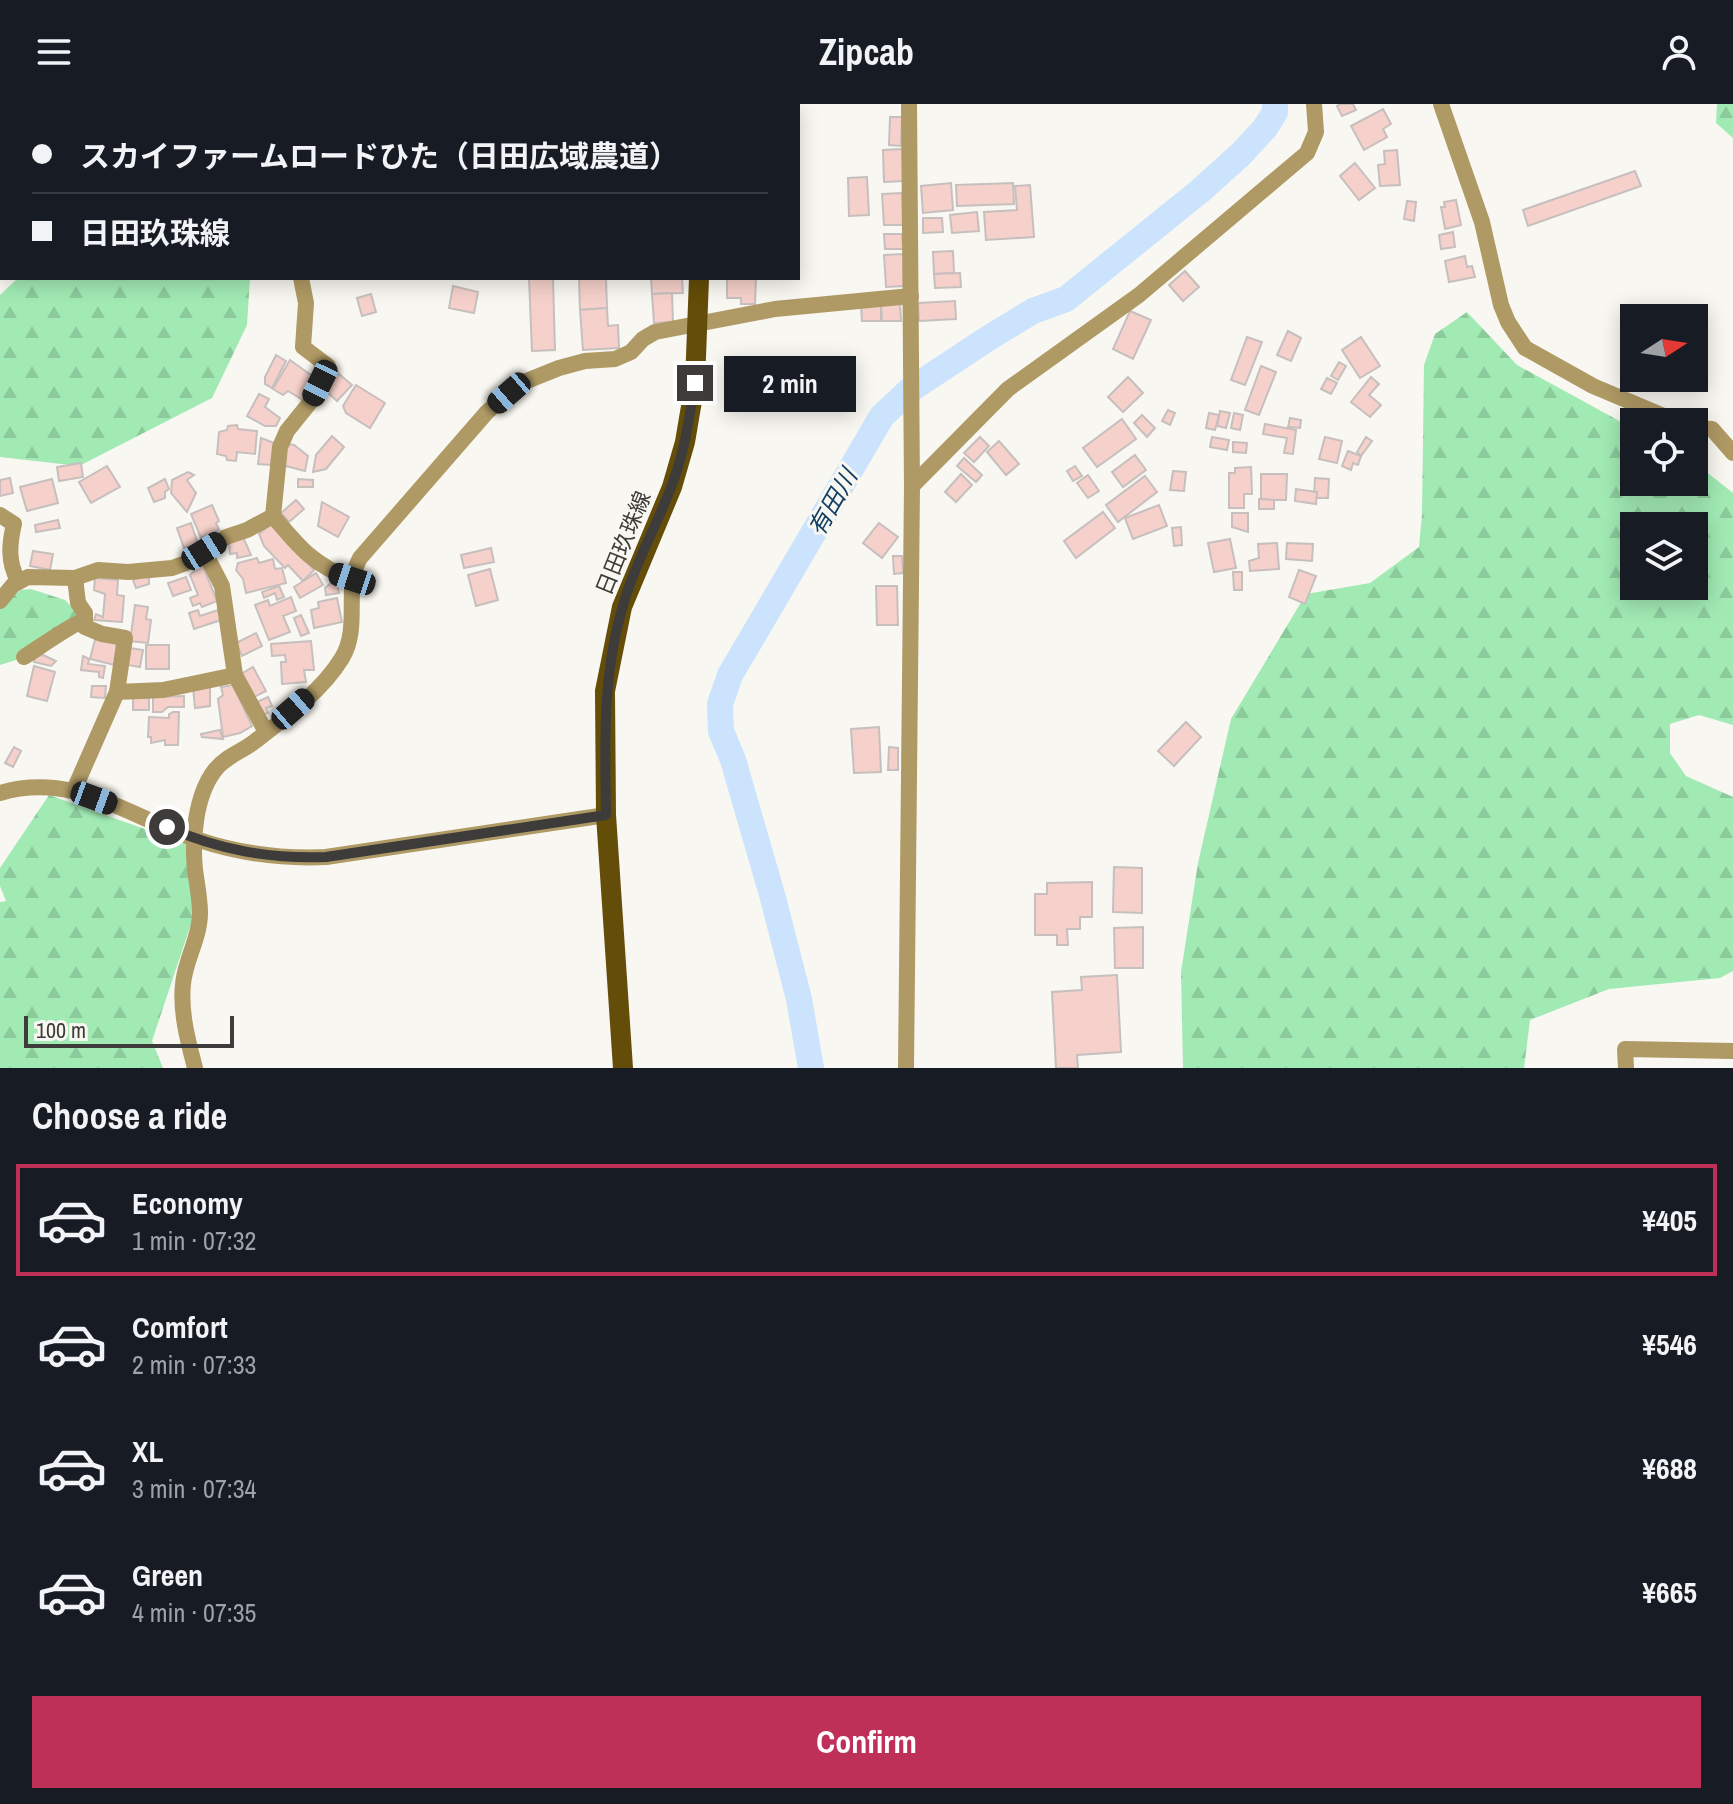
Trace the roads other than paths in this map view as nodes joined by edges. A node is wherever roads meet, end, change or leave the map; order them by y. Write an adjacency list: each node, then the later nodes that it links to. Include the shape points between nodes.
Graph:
1 (909, 104): 6 (street)
2 (1314, 104): 11 (street, via 1316,132 1307,153 1139,295 1008,389)
3 (1441, 104): 8 (street, via 1482,222 1501,305 1525,348)
4 (301, 280): 13 (street, via 306,303 303,347 328,366 280,447)
5 (699, 280): 7 (main road, 日田玖珠線)
6 (911, 296): 7 (street); 11 (street)
7 (698, 322): 16 (street, via 655,332 615,359 559,368 509,393 363,552); 26 (main road, 日田玖珠線, via 685,442 622,607 612,652 605,691)
8 (1645, 408)
9 (1708, 429): 10 (street)
10 (1733, 453)
11 (912, 480): 31 (street)
12 (0, 515): 17 (street, via 14,524 10,565)
13 (273, 516): 14 (street); 16 (street, via 312,560)
14 (204, 551): 15 (street, via 172,568 98,570); 21 (street, via 222,586)
15 (75, 578): 17 (street); 19 (street)
16 (352, 579): 23 (street, via 352,634 340,663)
17 (18, 581): 18 (street)
18 (0, 601)
19 (85, 621): 20 (street, via 77,621); 22 (street, via 85,627 125,638)
20 (24, 657)
21 (235, 675): 22 (street, via 163,690); 23 (street)
22 (117, 692): 24 (street)
23 (266, 732): 27 (street, via 214,771 198,807)
24 (74, 790): 25 (street, via 48,786); 27 (street)
25 (0, 793)
26 (606, 815): 27 (street, via 326,857 258,855); 30 (main road, 日田玖珠線)
27 (196, 839): 29 (street, via 200,914 183,982 184,1020)
28 (1733, 1051): 32 (street, via 1625,1049)
29 (195, 1068)
30 (623, 1068)
31 (906, 1068)
32 (1626, 1068)

